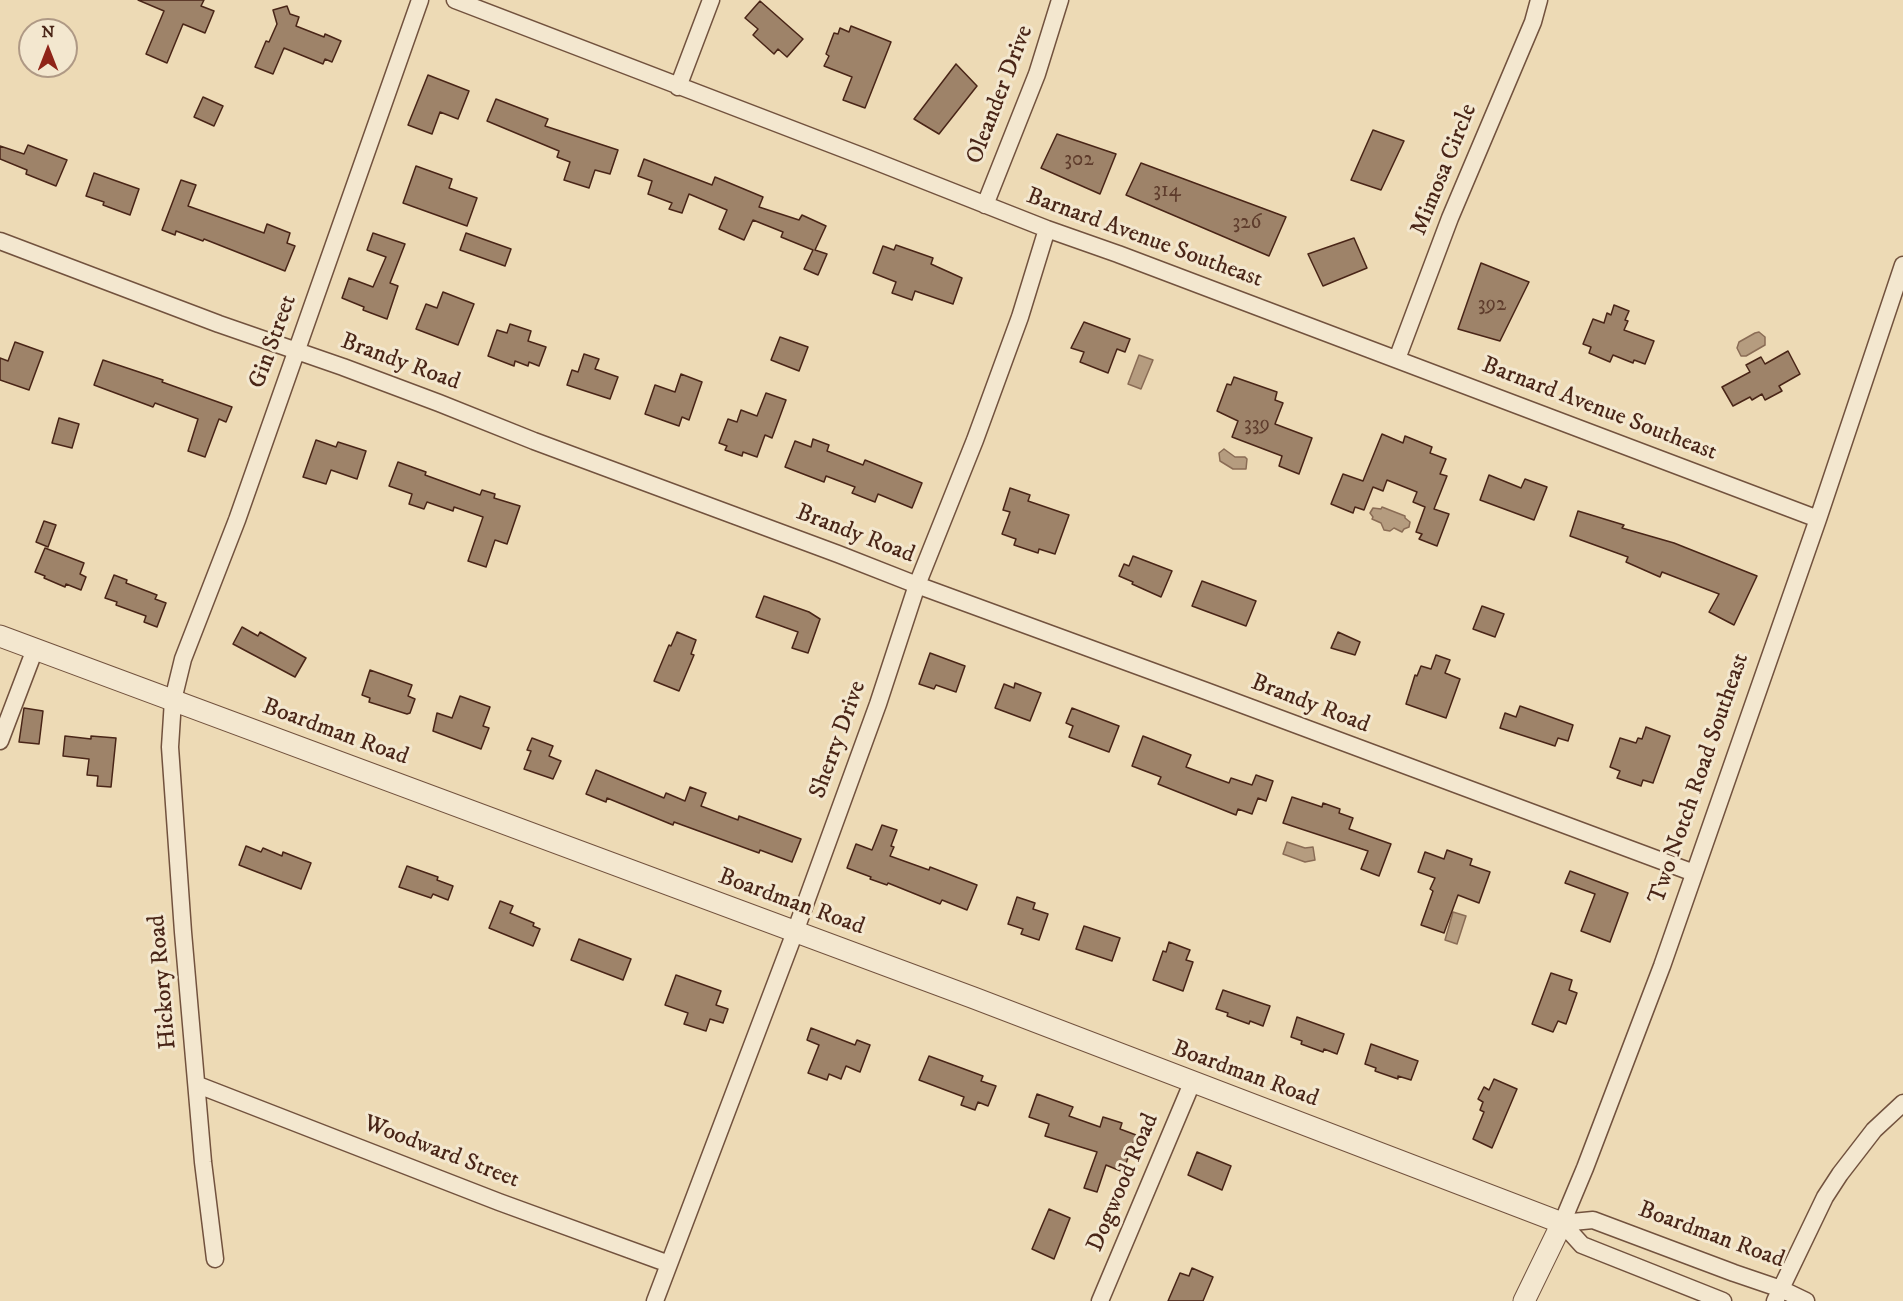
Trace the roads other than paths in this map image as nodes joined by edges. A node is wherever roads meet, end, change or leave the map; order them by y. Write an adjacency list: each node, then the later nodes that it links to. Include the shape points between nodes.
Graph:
1 (420, 0): 11 (street, Gin Street)
2 (455, 0): 6 (street, Barnard Avenue Southeast)
3 (711, 0): 6 (street)
4 (1060, 0): 7 (street, Oleander Drive, via 1037,74)
5 (1539, 0): 12 (street, Mimosa Circle)
6 (678, 87): 7 (street, Barnard Avenue Southeast)
7 (985, 205): 8 (street, Barnard Avenue Southeast)
8 (1047, 229): 12 (street, Barnard Avenue Southeast); 14 (street, Sherry Drive, via 1020,317)
9 (0, 241): 11 (street, Brandy Road)
10 (1903, 265): 13 (street, Two Notch Road Southeast)
11 (297, 351): 14 (street, Brandy Road); 17 (street, Gin Street, via 183,659)
12 (1397, 360): 13 (street, Barnard Avenue Southeast)
13 (1818, 519): 19 (street, Two Notch Road Southeast)
14 (917, 585): 19 (street, Brandy Road); 20 (street, Sherry Drive)
15 (0, 636): 16 (street, Boardman Road)
16 (35, 649): 17 (street, Boardman Road); 18 (street)
17 (173, 700): 20 (street, Boardman Road); 22 (street, Hickory Road, via 171,759)
18 (0, 741)
19 (1694, 873): 24 (street, Two Notch Road Southeast)
20 (795, 932): 21 (street, Boardman Road); 26 (street, Sherry Drive)
21 (1192, 1083): 24 (street, Boardman Road); 29 (street, Dogwood Road)
22 (198, 1085): 25 (street, Hickory Road); 26 (street, Woodward Street)
23 (1903, 1103): 27 (street, via 1874,1130 1825,1197)
24 (1562, 1223): 27 (street, Boardman Road, via 1593,1220); 30 (street, Two Notch Road Southeast); 31 (street, Boardman Road, via 1582,1245)
25 (215, 1259)
26 (669, 1264): 28 (street, Sherry Drive)
27 (1778, 1295): 32 (street, Boardman Road)
28 (655, 1301)
29 (1100, 1301)
30 (1524, 1301)
31 (1723, 1301)
32 (1806, 1301)

